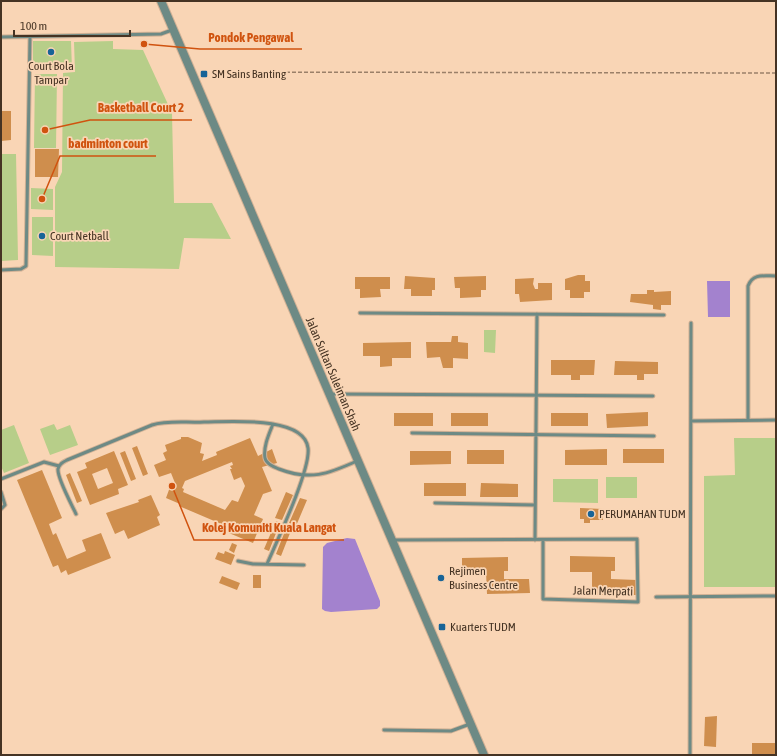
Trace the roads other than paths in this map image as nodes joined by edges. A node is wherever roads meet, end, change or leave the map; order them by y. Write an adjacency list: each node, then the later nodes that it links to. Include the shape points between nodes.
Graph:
1 (161, 1): 2 (street, Jalan Sultan Suleiman Shah)
2 (172, 30): 4 (lane, via 161,34); 11 (street, Jalan Sultan Suleiman Shah)
3 (1, 37): 4 (lane)
4 (30, 37): 5 (lane, via 26,266 21,269)
5 (1, 270)
6 (776, 276): 14 (lane, via 756,276 748,286)
7 (360, 313): 8 (lane)
8 (537, 314): 9 (lane); 12 (lane)
9 (664, 315)
10 (691, 322): 16 (lane)
11 (328, 394): 12 (lane); 21 (street, Jalan Sultan Suleiman Shah)
12 (536, 395): 13 (lane); 19 (lane)
13 (653, 396)
14 (748, 420): 15 (lane); 16 (lane)
15 (776, 420)
16 (690, 421): 36 (lane)
17 (273, 424): 22 (lane, via 156,424 67,460); 23 (lane, via 296,431 307,441 308,456); 23 (lane, via 265,451 266,460 274,467)
18 (412, 433): 19 (lane)
19 (536, 435): 20 (lane); 27 (lane)
20 (654, 436)
21 (357, 461): 23 (lane, via 324,474); 30 (street, Jalan Sultan Suleiman Shah)
22 (59, 466): 24 (lane, via 44,462); 29 (lane, via 60,475)
23 (302, 475): 34 (lane, via 296,496)
24 (1, 479)
25 (1, 492): 28 (lane, via 5,506)
26 (434, 503): 27 (lane)
27 (535, 505): 31 (lane)
28 (1, 509)
29 (76, 514)
30 (391, 540): 31 (lane, Jalan Merpati); 39 (street, Jalan Sultan Suleiman Shah)
31 (535, 540): 32 (lane, Jalan Merpati)
32 (543, 540): 32 (lane, Jalan Merpati, via 636,539 638,602 543,599)
33 (238, 561): 34 (lane)
34 (267, 564): 35 (lane)
35 (304, 565)
36 (689, 596): 37 (lane); 38 (lane); 42 (lane)
37 (776, 596)
38 (656, 597)
39 (470, 724): 40 (lane, via 452,731); 41 (street, Jalan Sultan Suleiman Shah)
40 (384, 730)
41 (484, 755)
42 (690, 755)

